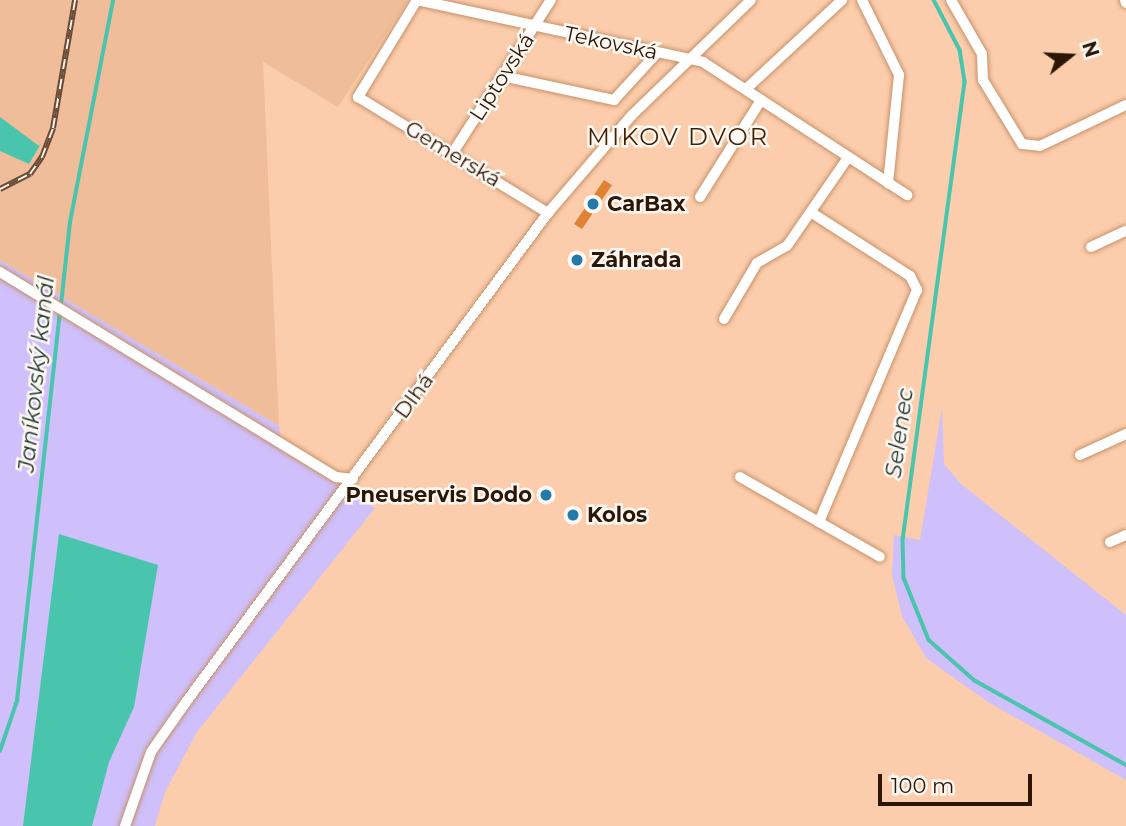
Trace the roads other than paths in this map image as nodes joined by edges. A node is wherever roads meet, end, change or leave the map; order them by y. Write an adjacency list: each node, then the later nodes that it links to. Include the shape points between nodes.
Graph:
1 (417, 0): 7 (street, Tekovská); 14 (street, Gemerská, via 358,97)
2 (551, 0): 7 (street, Liptovská)
3 (751, 0): 9 (street, Dlhá)
4 (842, 0): 11 (street)
5 (862, 0): 16 (street, via 899,75)
6 (951, 0): 13 (street, via 982,54 983,80 1022,144 1040,146)
7 (535, 26): 8 (street, Tekovská); 10 (street, Liptovská)
8 (657, 53): 9 (street, Tekovská); 10 (street, via 614,100)
9 (687, 59): 11 (street, Tekovská, via 704,62); 19 (street, Dlhá)
10 (502, 76): 14 (street, Liptovská)
11 (746, 89): 12 (street, Tekovská)
12 (761, 100): 15 (street, Tekovská); 18 (street)
13 (1126, 105)
14 (452, 154): 19 (street, Gemerská)
15 (847, 159): 16 (street, Tekovská); 20 (street)
16 (888, 183): 17 (street, Tekovská)
17 (907, 195)
18 (700, 197)
19 (548, 213): 28 (street, Dlhá)
20 (812, 213): 24 (street, via 788,246 757,263); 29 (street, via 899,268 917,290)
21 (1126, 231): 22 (street)
22 (1091, 247)
23 (0, 272): 28 (street, via 336,477)
24 (724, 319)
25 (1126, 434): 26 (street)
26 (1080, 455)
27 (740, 477): 29 (street)
28 (353, 479): 33 (street, Dlhá, via 151,752)
29 (819, 522): 32 (street)
30 (1126, 535): 31 (street)
31 (1110, 542)
32 (880, 557)
33 (125, 826)

